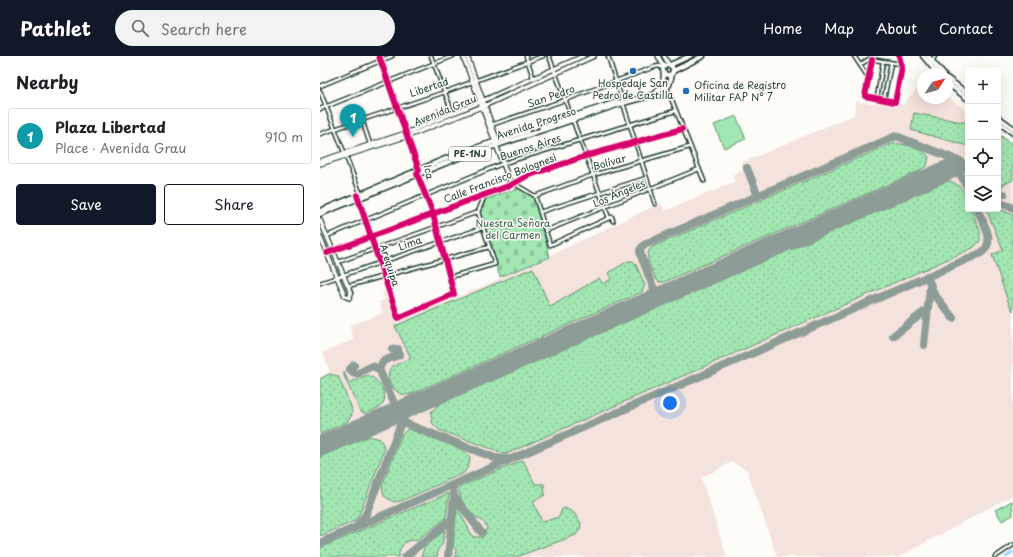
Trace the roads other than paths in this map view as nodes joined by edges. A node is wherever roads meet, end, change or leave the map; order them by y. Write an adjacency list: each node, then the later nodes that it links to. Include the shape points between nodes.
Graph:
1 (379, 56): 22 (street, Ica)
2 (392, 56): 22 (street)
3 (431, 56): 29 (street)
4 (453, 56): 29 (street)
5 (463, 56): 43 (street)
6 (467, 56): 43 (street)
7 (526, 56): 24 (street)
8 (543, 56): 24 (street, Libertad)
9 (549, 56): 34 (street)
10 (583, 56): 34 (street, Avenida Grau)
11 (594, 56): 38 (street, Avenida Grau)
12 (608, 56): 42 (street)
13 (658, 56): 33 (street)
14 (664, 56): 31 (street)
15 (703, 56): 26 (main road)
16 (854, 56): 32 (street)
17 (899, 56): 30 (street)
18 (923, 56): 28 (main road)
19 (928, 56): 28 (main road)
20 (935, 56): 28 (street)
21 (688, 57): 26 (main road); 31 (main road)
22 (381, 60): 44 (street, Ica); 46 (street)
23 (872, 60): 25 (street); 32 (street, via 869,59); 40 (street)
24 (528, 61): 41 (street); 43 (street, Libertad)
25 (883, 62): 27 (street); 54 (street)
26 (688, 63): 37 (main road)
27 (891, 63): 30 (street); 55 (street)
28 (931, 63): 35 (main road); 36 (main road)
29 (434, 64): 44 (street); 50 (street)
30 (901, 64): 55 (street, via 895,102)
31 (670, 65): 33 (main road); 37 (main road)
32 (860, 65): 40 (street)
33 (664, 67): 39 (main road); 42 (street, San Pedro, via 657,66)
34 (553, 68): 38 (street); 41 (street, Avenida Grau)
35 (934, 68)
36 (936, 68)
37 (673, 71): 39 (main road, via 670,74); 47 (main road)
38 (555, 73): 56 (street); 57 (street, Avenida Grau)
39 (664, 73): 52 (main road, via 661,88)
40 (868, 76): 54 (street, via 865,96)
41 (534, 77): 57 (street, Avenida Grau)
42 (616, 80): 56 (street, San Pedro); 58 (street)
43 (474, 81): 50 (street, Libertad); 57 (street)
44 (389, 83): 59 (street); 60 (street, Ica)
45 (953, 83): 51 (main road)
46 (320, 86)
47 (667, 88): 52 (main road, Avenida Progreso / PE-1NJ); 62 (street)
48 (953, 88): 53 (main road)
49 (320, 92): 59 (street, Arequipa)
50 (445, 92): 60 (street, Libertad); 63 (street)
51 (965, 92)
52 (654, 95): 58 (main road, Avenida Progreso / PE-1NJ)
53 (965, 97)
54 (877, 98): 55 (street)
55 (884, 99)
56 (565, 100): 65 (street); 69 (street, San Pedro)
57 (483, 103): 63 (street, Avenida Grau); 69 (street); 75 (street, Avenida Grau)
58 (623, 103): 65 (main road, Avenida Progreso / PE-1NJ, via 617,102); 67 (street)
59 (327, 106): 61 (street); 71 (street, Arequipa)
60 (398, 108): 64 (street, Libertad); 75 (street, Ica)
61 (320, 109)
62 (675, 111): 67 (street, Buenos Aires); 72 (street)
63 (453, 114): 75 (street, Avenida Grau)
64 (362, 119): 71 (street, Libertad); 78 (street)
65 (572, 119): 76 (street); 79 (main road, Avenida Progreso / PE-1NJ)
66 (1001, 119): 70 (main road)
67 (628, 124): 76 (street, Buenos Aires); 77 (street)
68 (1001, 124): 73 (main road)
69 (490, 126): 79 (street)
70 (1013, 128)
71 (334, 129): 74 (street, Libertad); 81 (street, Arequipa)
72 (682, 129): 77 (street, Calle Francisco Bolognesi); 80 (street)
73 (1013, 133)
74 (320, 134)
75 (407, 134): 78 (street, Avenida Grau); 81 (street, Avenida Grau); 88 (street, Ica)
76 (580, 139): 82 (street); 85 (street, Buenos Aires)
77 (635, 143): 82 (street, Calle Francisco Bolognesi); 84 (street)
78 (370, 144): 81 (street, Avenida Grau)
79 (496, 144): 85 (street); 88 (main road, Avenida Progreso / PE-1NJ)
80 (690, 147): 84 (street, Bolívar); 87 (street)
81 (345, 155): 83 (street, Avenida Grau); 86 (street, Avenida Grau); 97 (street, Arequipa)
82 (586, 156): 89 (street); 92 (street, Calle Francisco Bolognesi, via 523,177)
83 (320, 161)
84 (641, 161): 89 (street, Bolívar); 90 (street)
85 (504, 163): 92 (street); 96 (street, Buenos Aires)
86 (320, 164)
87 (698, 169): 91 (street); 93 (street, Los Ángeles)
88 (418, 172): 96 (street, Ica); 97 (main road, Avenida Progreso / PE-1NJ)
89 (593, 175): 95 (street); 98 (street, Bolívar)
90 (646, 178): 93 (street); 95 (street)
91 (704, 181)
92 (513, 184): 94 (street, Calle Francisco Bolognesi); 98 (street)
93 (649, 189): 99 (street); 100 (street, Los Ángeles)
94 (486, 194): 102 (street); 105 (street, Calle Francisco Bolognesi)
95 (600, 194): 100 (street); 103 (street)
96 (425, 195): 105 (street, Ica); 108 (street, Buenos Aires)
97 (359, 196): 101 (main road, Avenida Progreso / PE-1NJ); 104 (main road, Avenida Progreso / PE-1NJ); 108 (street, Arequipa)
98 (534, 196): 103 (street)
99 (655, 204)
100 (605, 208): 106 (street); 112 (street, Los Ángeles)
101 (320, 211)
102 (478, 212): 110 (street); 111 (street)
103 (540, 212): 112 (street)
104 (320, 214)
105 (433, 214): 110 (street, Ica); 114 (street, Calle Francisco Bolognesi)
106 (609, 218): 109 (street); 112 (street, via 550,245)
107 (320, 220): 113 (street)
108 (366, 220): 113 (street, Buenos Aires); 114 (street, Arequipa)
109 (613, 221)
110 (435, 226): 116 (street, Ica); 118 (street)
111 (482, 228): 116 (street, Lima); 117 (street)
112 (545, 231)
113 (327, 236): 119 (street)
114 (371, 236): 118 (street, Arequipa); 119 (street, Calle Francisco Bolognesi)
115 (320, 237): 120 (street)
116 (439, 242): 121 (street, Ica); 123 (street, Lima)
117 (489, 247): 121 (street); 127 (street, via 494,264)
118 (374, 248): 122 (street); 123 (street, Arequipa)
119 (334, 251): 120 (street, Calle Francisco Bolognesi); 122 (street)
120 (327, 253): 126 (street)
121 (444, 260): 125 (street); 127 (street, Ica)
122 (338, 262): 124 (street)
123 (379, 262): 124 (street, Lima); 125 (street, Arequipa)
124 (343, 274): 126 (street, Lima); 129 (street)
125 (383, 275): 129 (street); 130 (street, Arequipa, via 398,318)
126 (337, 276): 128 (street, Lima); 129 (street, via 346,298 351,295)
127 (450, 277): 130 (street, Ica)
128 (320, 283)
129 (348, 286)
130 (454, 294)
131 (1013, 545): 132 (street)
132 (995, 557)

